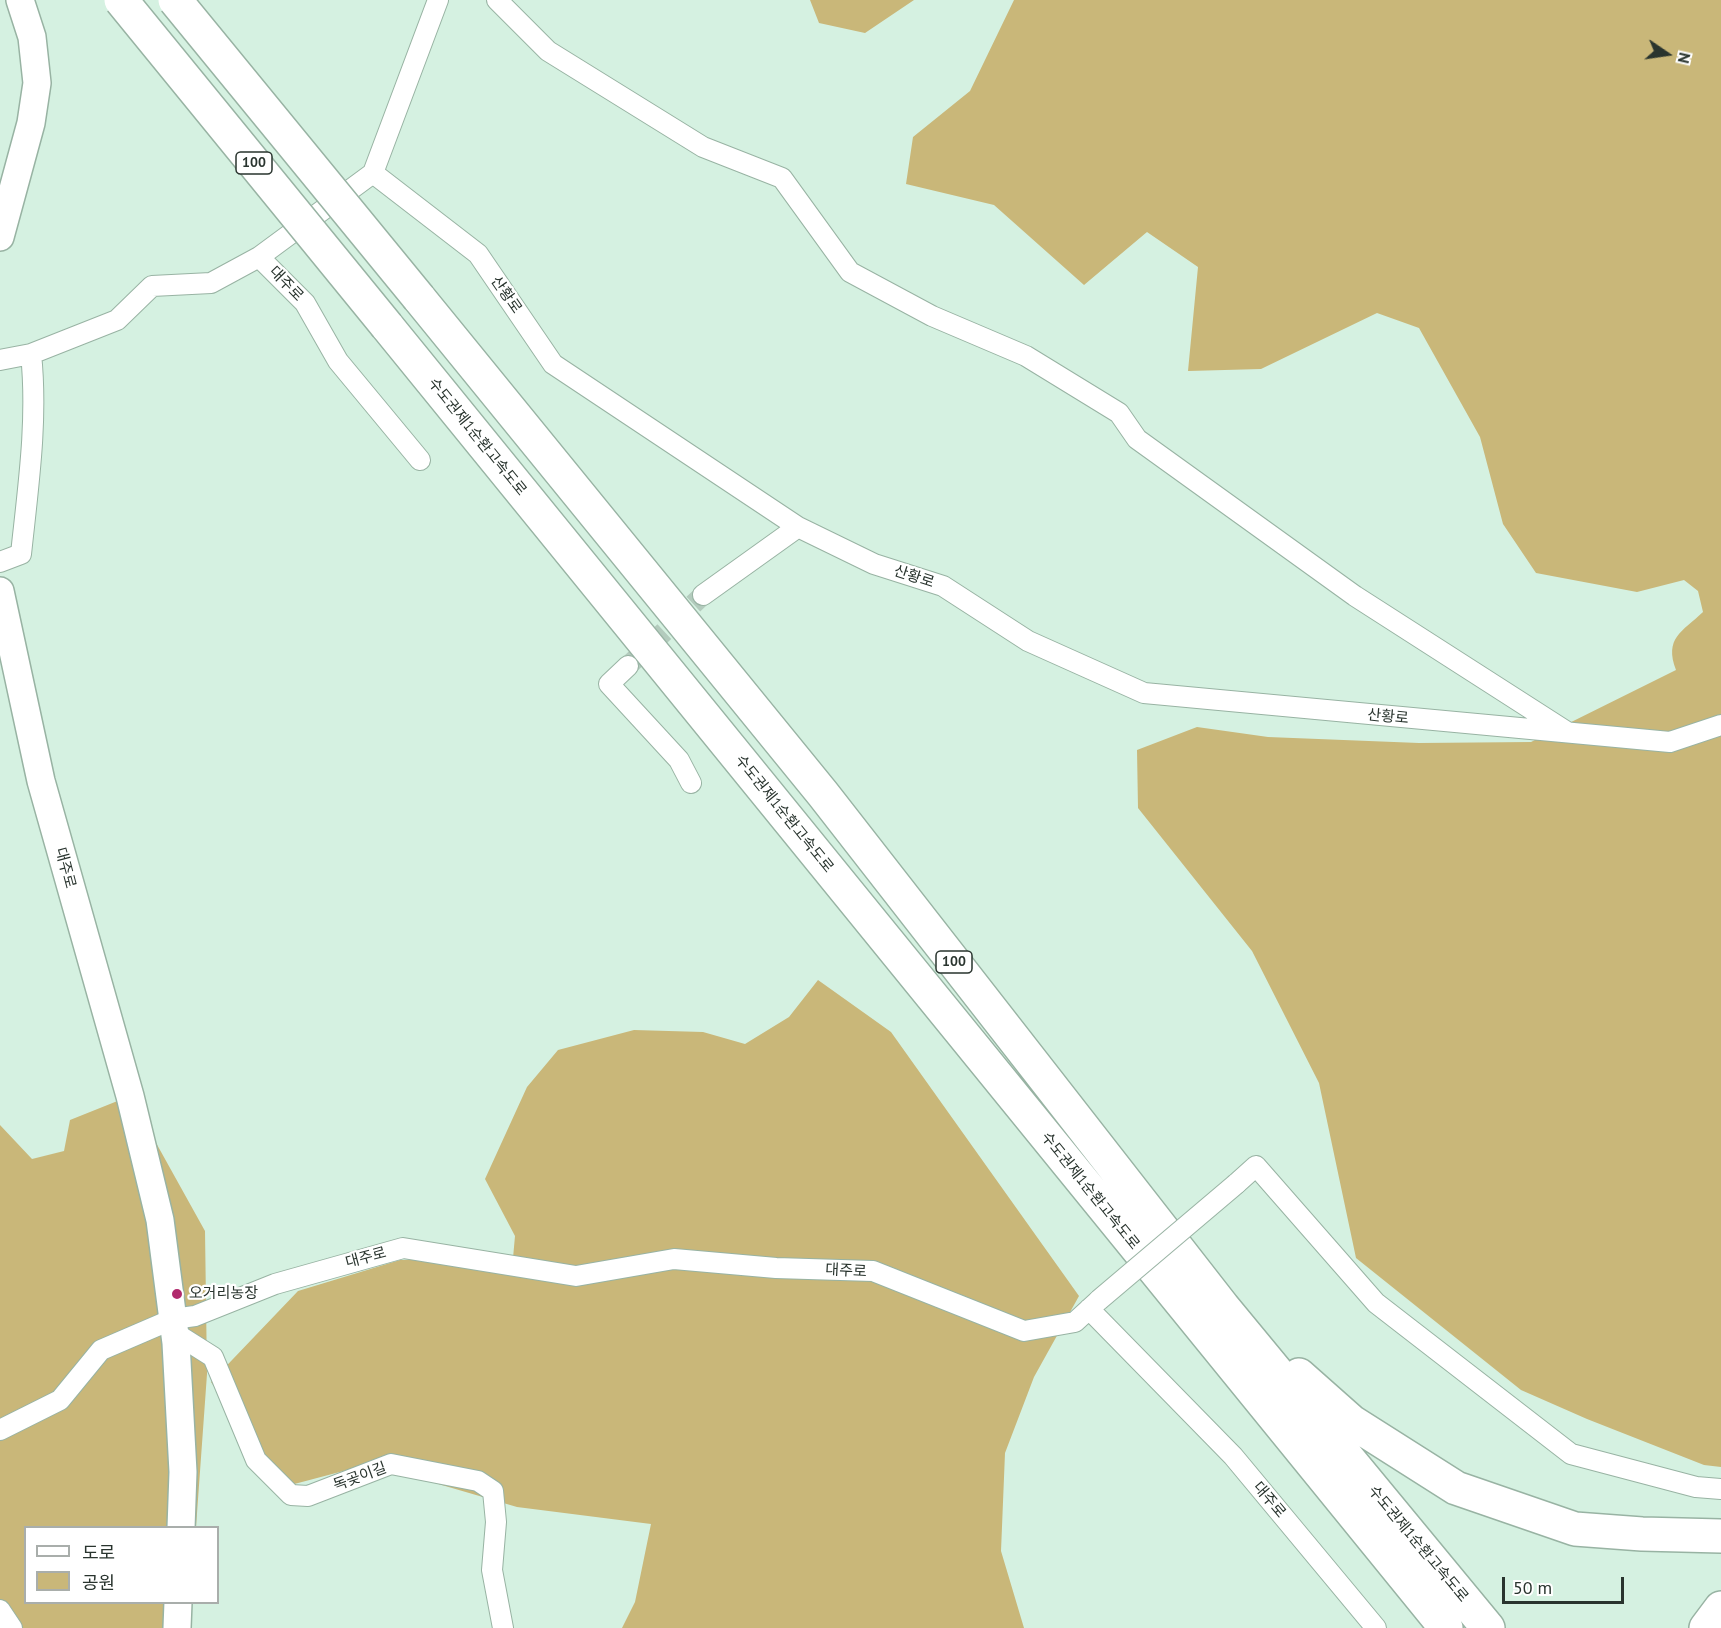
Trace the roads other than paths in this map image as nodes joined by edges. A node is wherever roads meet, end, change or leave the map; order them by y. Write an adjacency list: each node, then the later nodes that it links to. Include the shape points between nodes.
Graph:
1 (20, 0): 7 (street, via 32,37 37,83 31,123)
2 (121, 0): 24 (highway, 수도권제1순환고속도로 / 100, bridge)
3 (175, 0): 21 (highway, 수도권제1순환고속도로 / 100, bridge, via 823,794)
4 (438, 0): 6 (street)
5 (497, 0): 18 (street, 산황로, via 548,51 703,147 782,178 850,272 932,316 1026,356 1119,413 1137,439 1355,596)
6 (374, 173): 8 (street); 12 (street, 산황로, via 478,254 553,364)
7 (0, 237)
8 (259, 257): 9 (street, 대주로, via 211,283 152,286 117,320); 11 (street, 대주로, via 305,303 338,361)
9 (31, 354): 10 (street, 대주로); 13 (street, via 34,388 21,554)
10 (0, 360)
11 (420, 460)
12 (798, 527): 15 (street); 18 (street, 산황로, via 874,564 943,586 1028,641 1144,693)
13 (0, 562)
14 (0, 591): 22 (street, 대주로, via 41,781 130,1096 160,1220)
15 (703, 595)
16 (628, 666): 19 (street, via 609,684 679,760)
17 (1721, 725): 18 (street, 산황로, via 1670,742)
18 (1569, 734)
19 (691, 783)
20 (1094, 1305): 22 (street, 대주로, via 1076,1322 1024,1331 873,1271 674,1259 576,1276 403,1248 275,1284); 25 (street, bridge, via 1256,1166 1376,1303 1571,1454 1696,1487); 34 (street, 대주로, via 1233,1456)
21 (1223, 1307): 27 (highway, via 1352,1422 1456,1488 1575,1529); 37 (highway, 수도권제1순환고속도로 / 100)
22 (174, 1326): 23 (street, 대주로, via 101,1350 60,1400); 26 (street, 대주로, via 183,1472); 33 (street, 독곶이길, via 213,1357 256,1460 291,1495 308,1496 391,1464 478,1481 493,1491 496,1522 492,1570)
23 (0, 1430)
24 (1286, 1432): 35 (highway); 36 (highway, 수도권제1순환고속도로 / 100)
25 (1721, 1489)
26 (181, 1526)
27 (1721, 1536)
28 (178, 1604): 32 (street)
29 (1721, 1608): 38 (highway)
30 (0, 1610): 31 (street)
31 (12, 1628)
32 (177, 1628)
33 (503, 1628)
34 (1376, 1628)
35 (1420, 1628)
36 (1446, 1628)
37 (1488, 1628)
38 (1706, 1628)

